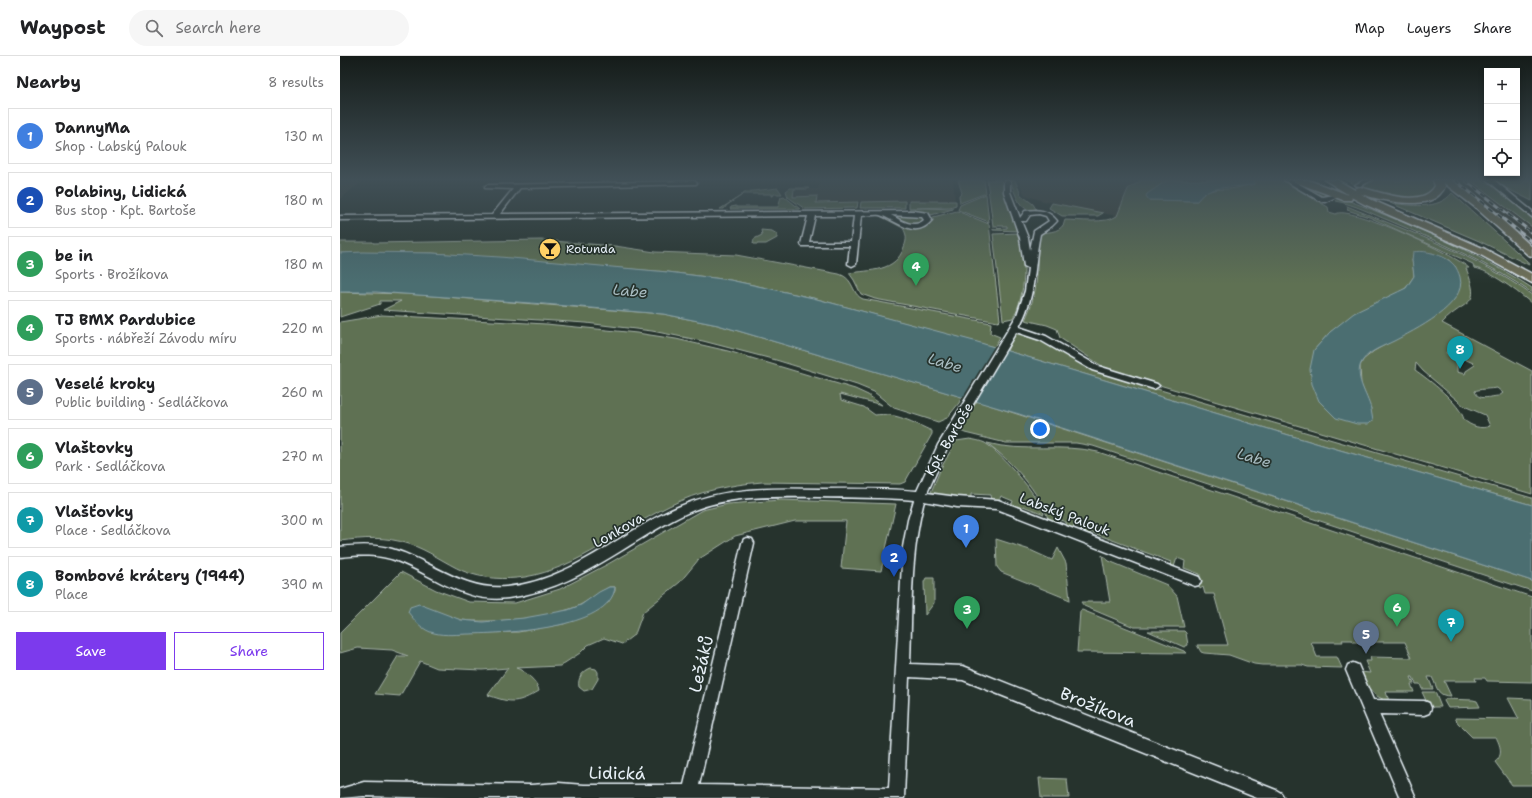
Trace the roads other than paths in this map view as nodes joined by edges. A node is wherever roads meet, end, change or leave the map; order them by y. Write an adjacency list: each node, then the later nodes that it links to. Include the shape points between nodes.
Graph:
1 (812, 214): 20 (street, via 805,244)
2 (496, 215): 15 (street)
3 (746, 215): 15 (street)
4 (858, 215): 20 (street)
5 (885, 215): 6 (street, via 910,226 923,225 928,220)
6 (923, 215)
7 (1015, 215): 26 (street, Kpt. Bartoše, via 1024,238)
8 (1022, 215): 17 (street, Kpt. Bartoše)
9 (1026, 215): 17 (street)
10 (1047, 215): 18 (street, Kpt. Bartoše, via 1052,217 1052,223)
11 (1387, 215): 19 (main road)
12 (1397, 215): 19 (main road)
13 (1407, 215): 24 (main road)
14 (1490, 215): 21 (main road)
15 (494, 217): 16 (street)
16 (340, 218)
17 (1027, 223): 18 (street); 23 (street, Kpt. Bartoše)
18 (1044, 227): 23 (street, Kpt. Bartoše, via 1036,234)
19 (1428, 228): 25 (main road, via 1486,254)
20 (854, 244): 22 (street)
21 (1532, 253)
22 (852, 264)
23 (1032, 268): 26 (street, Kpt. Bartoše)
24 (1532, 273)
25 (1532, 279)
26 (1031, 285): 27 (street, Kpt. Bartoše, via 1025,306)
27 (1014, 328): 28 (street, via 1043,338 1094,368); 29 (street, Kpt. Bartoše, via 946,438)
28 (1154, 386)
29 (919, 496): 31 (street, Lonkova, via 766,492 725,496 680,511 566,577 544,585 505,593 468,590 390,553 366,550); 32 (street, Labský Palouk, via 960,503 998,505); 33 (street, Kpt. Bartoše, via 911,526)
30 (748, 543): 37 (street, Ležáků)
31 (340, 552)
32 (1195, 581)
33 (902, 670): 39 (street, Kpt. Bartoše); 40 (street, Brožíkova, via 963,673)
34 (1353, 670): 35 (street)
35 (1369, 707): 36 (street); 41 (street)
36 (1424, 708)
37 (690, 793): 38 (street, Lidická, via 364,789); 39 (street, Lidická, via 862,794)
38 (340, 797)
39 (896, 797)
40 (1276, 798)
41 (1408, 798)

